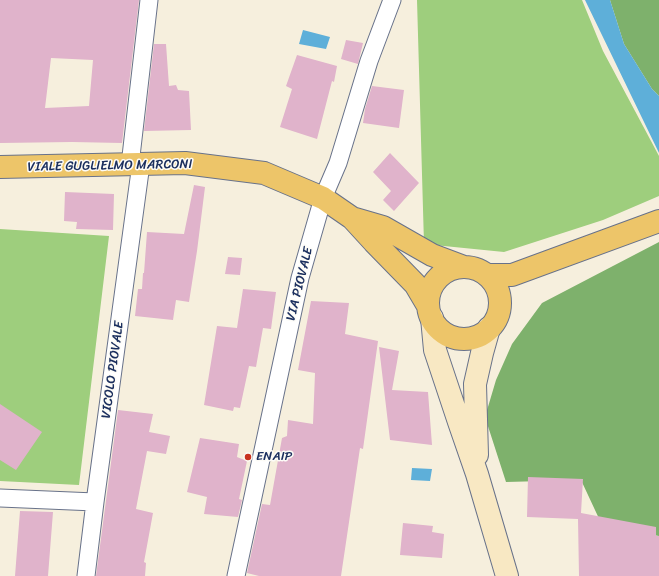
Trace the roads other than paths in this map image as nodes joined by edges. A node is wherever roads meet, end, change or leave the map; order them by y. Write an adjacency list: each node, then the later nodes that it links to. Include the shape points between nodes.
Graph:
1 (149, 0): 3 (street, VICOLO PIOVALE)
2 (392, 0): 5 (street, VIA PIOVALE, via 369,61 338,163)
3 (135, 165): 4 (main road, VIALE GUGLIELMO MARCONI); 5 (main road, VIALE GUGLIELMO MARCONI, via 185,163 264,173); 16 (street, VICOLO PIOVALE)
4 (0, 167)
5 (323, 198): 6 (main road, VIALE GUGLIELMO MARCONI); 18 (street, VIA PIOVALE, via 300,278)
6 (352, 218): 9 (main road, VIALE GUGLIELMO MARCONI, via 383,227 432,255); 12 (main road, VIALE GUGLIELMO MARCONI, via 415,284)
7 (658, 221): 8 (main road)
8 (581, 249): 10 (main road, via 512,275); 11 (main road, via 520,286)
9 (464, 267): 10 (main road, via 476,269); 12 (main road, via 442,274 434,283 429,294)
10 (487, 275): 11 (main road, via 494,283)
11 (500, 302): 13 (main road, via 499,312)
12 (430, 312): 13 (main road, via 438,327 458,338 480,335); 14 (main road, VIALE GUGLIELMO MARCONI, via 435,350)
13 (489, 328): 14 (main road, VIALE GUGLIELMO MARCONI, via 475,384)
14 (478, 474): 19 (main road, VIALE GUGLIELMO MARCONI)
15 (0, 498): 16 (street)
16 (94, 502): 17 (street, VICOLO PIOVALE)
17 (86, 576)
18 (236, 576)
19 (507, 576)

